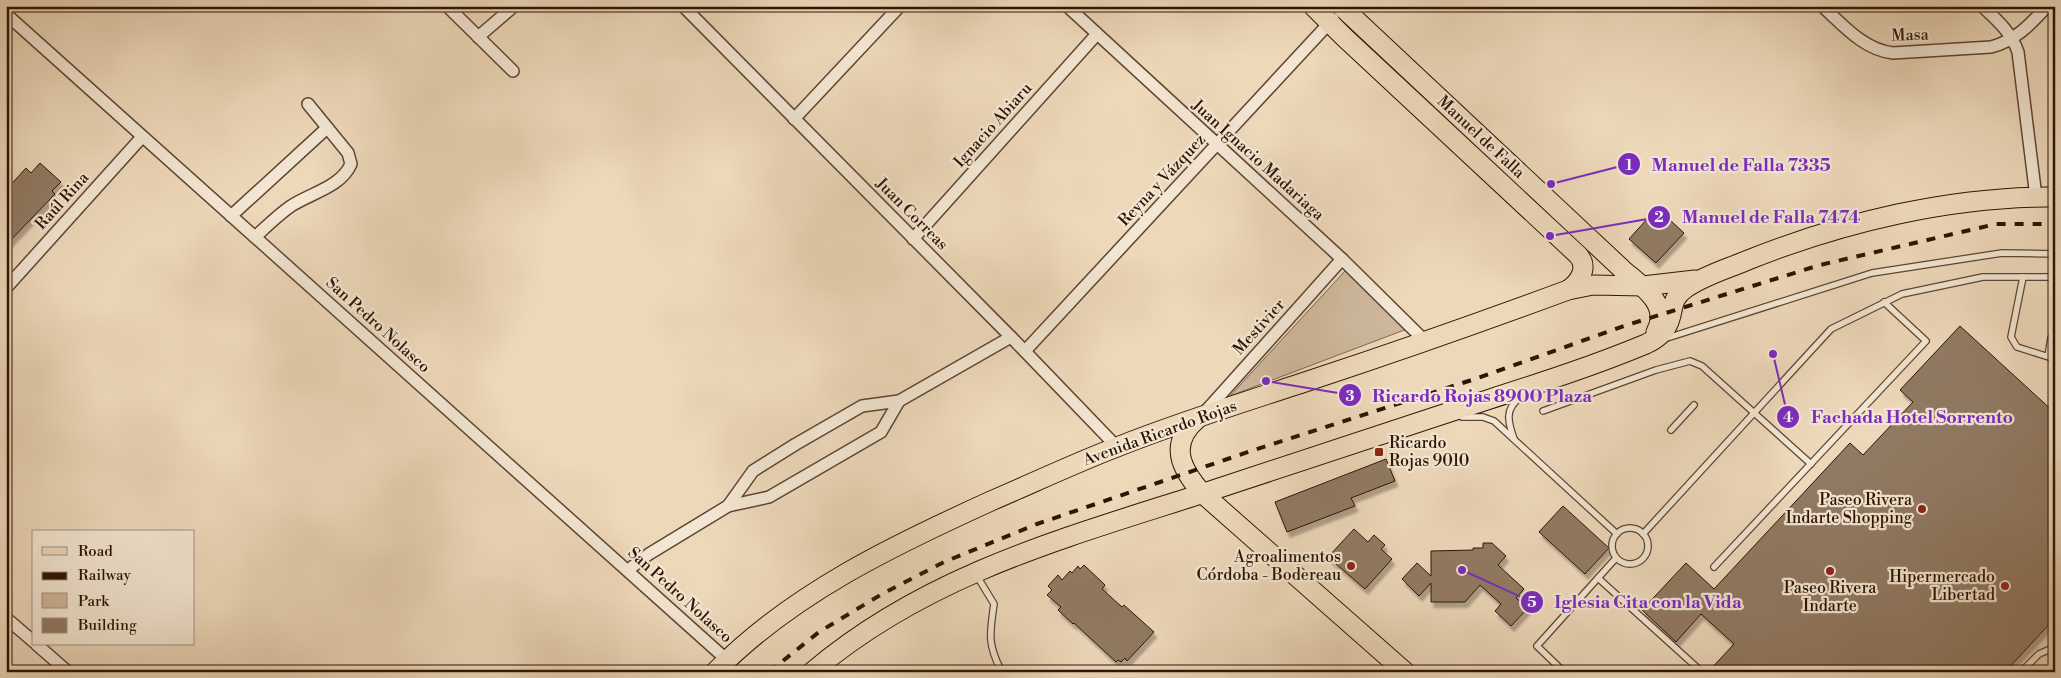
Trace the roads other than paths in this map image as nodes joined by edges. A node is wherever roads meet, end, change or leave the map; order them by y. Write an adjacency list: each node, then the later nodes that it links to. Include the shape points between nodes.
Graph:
1 (514, 6): 14 (street)
2 (683, 6): 18 (street, Juan Correas)
3 (900, 6): 18 (street)
4 (1067, 6): 13 (street, Juan Ignacio Madariaga)
5 (1313, 6): 12 (main road, Manuel de Falla)
6 (1822, 6): 15 (street, Masa, via 1867,45 1893,54 1991,47)
7 (1982, 6): 15 (street)
8 (2047, 6): 15 (street, Masa)
9 (448, 7): 14 (street)
10 (1342, 7): 12 (street, Reyna y Vázquez); 31 (main road, Manuel de Falla)
11 (6, 14): 20 (street, San Pedro Nolasco)
12 (1330, 23): 21 (street, Reyna y Vázquez); 33 (main road, Manuel de Falla, via 1578,255 1582,271)
13 (1097, 34): 21 (street, Juan Ignacio Madariaga); 25 (street, Ignacio Abiaru)
14 (478, 37): 16 (street)
15 (2013, 38): 22 (street)
16 (513, 71)
17 (308, 104): 19 (street)
18 (794, 119): 25 (street, Juan Correas)
19 (328, 128): 23 (street); 24 (street, via 348,153 352,164 347,174 292,205)
20 (142, 137): 23 (street, San Pedro Nolasco); 32 (street, Raúl Rina)
21 (1217, 145): 27 (street, Juan Ignacio Madariaga); 39 (street, Reyna y Vázquez)
22 (2045, 197): 30 (main road, Avenida Ricardo Rojas, via 1974,202 1904,212 1801,241)
23 (231, 216): 24 (street, San Pedro Nolasco)
24 (255, 237): 59 (street, San Pedro Nolasco)
25 (913, 238): 36 (street, Juan Correas)
26 (2055, 254): 38 (lane, via 2002,252 1872,272)
27 (1342, 258): 37 (street, Juan Ignacio Madariaga); 47 (street, Mestivier)
28 (2022, 277): 29 (lane); 34 (lane, via 1983,277 1902,294); 40 (lane, via 2011,337 2013,344)
29 (2055, 277)
30 (1704, 278): 31 (main road, Avenida Ricardo Rojas); 38 (main road, Avenida Ricardo Rojas, via 1679,294 1667,326 1655,339)
31 (1643, 286): 33 (main road, Avenida Ricardo Rojas, via 1602,284); 38 (main road, Avenida Ricardo Rojas, via 1654,297 1660,319 1656,332)
32 (6, 288)
33 (1568, 290): 37 (main road, Avenida Ricardo Rojas)
34 (1884, 302): 46 (lane, via 1831,329); 52 (lane, via 1926,341)
35 (2055, 333): 40 (lane)
36 (1011, 337): 39 (street, Juan Correas); 43 (street)
37 (1425, 341): 47 (main road, Avenida Ricardo Rojas)
38 (1641, 346): 42 (main road, Avenida Ricardo Rojas)
39 (1025, 352): 51 (street, Juan Correas)
40 (2048, 356): 41 (lane)
41 (2055, 359)
42 (1560, 375): 48 (main road, Avenida Ricardo Rojas); 50 (lane, via 1518,398 1511,406 1508,416)
43 (899, 401): 54 (street, via 862,406 796,444 753,472); 54 (street, via 881,432 769,497)
44 (1694, 405): 49 (lane)
45 (1543, 411): 46 (lane, via 1690,360 1702,366)
46 (1754, 412): 52 (lane); 56 (lane)
47 (1200, 417): 51 (main road, Avenida Ricardo Rojas); 53 (main road, via 1183,436 1180,448 1188,474)
48 (1424, 421): 50 (lane, via 1483,417 1494,421); 53 (main road, Avenida Ricardo Rojas)
49 (1671, 430)
50 (1515, 441): 55 (lane)
51 (1117, 447): 66 (main road, Avenida Ricardo Rojas, via 963,514 878,556 798,604)
52 (1811, 464): 58 (lane)
53 (1202, 493): 60 (main road, Avenida Ricardo Rojas, via 1104,524); 70 (main road)
54 (728, 506): 59 (street)
55 (1617, 534): 56 (lane, via 1630,528); 57 (lane, via 1612,548)
56 (1643, 534): 57 (lane, via 1648,548 1644,557 1630,564)
57 (1616, 558): 61 (lane)
58 (1714, 568)
59 (628, 570): 66 (street, San Pedro Nolasco)
60 (974, 572): 67 (lane, via 994,604 990,629 992,653); 69 (main road, Avenida Ricardo Rojas, via 905,606)
61 (1598, 578): 71 (lane, via 1537,646); 72 (lane)
62 (6, 618): 63 (street)
63 (32, 640)
64 (38, 646): 68 (street)
65 (2055, 647): 73 (lane, via 2039,654)
66 (721, 666)
67 (1001, 670)
68 (68, 672)
69 (812, 672)
70 (1405, 672)
71 (1564, 672)
72 (1702, 672)
73 (2021, 672)

